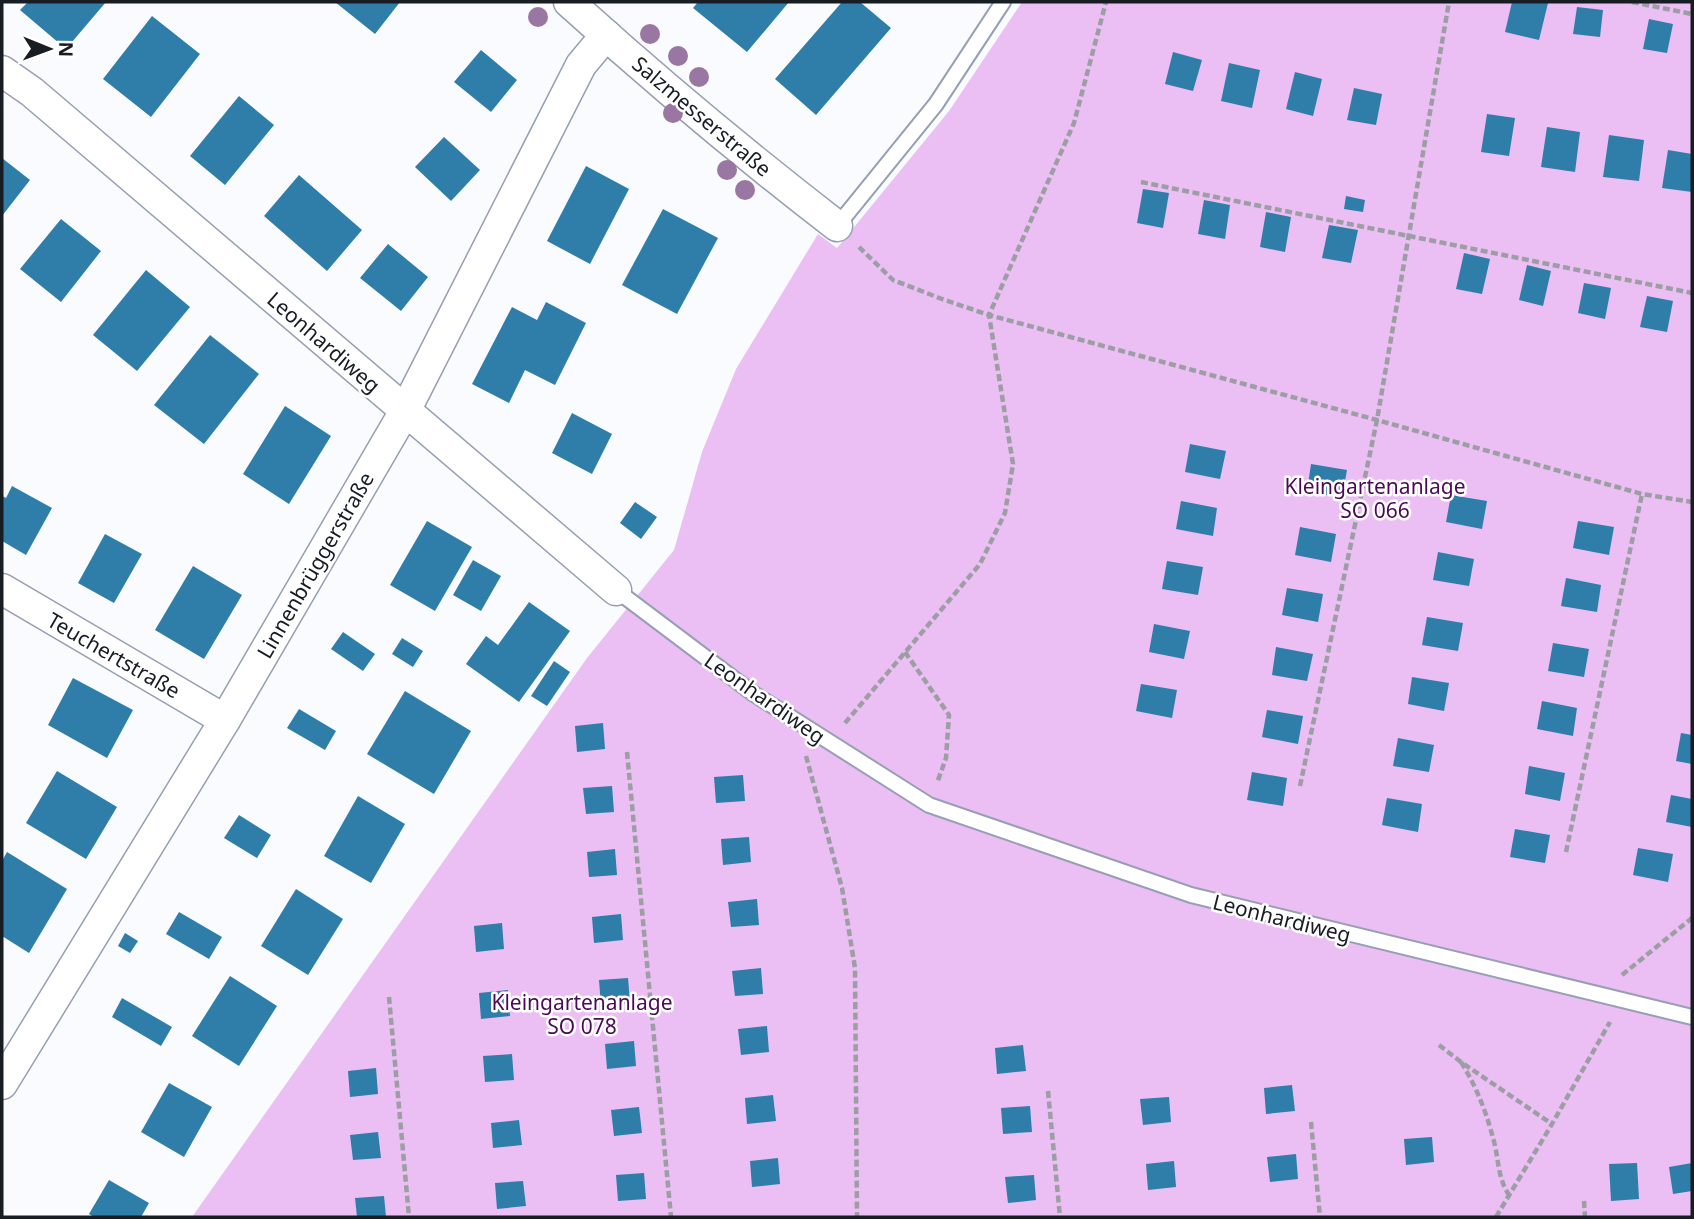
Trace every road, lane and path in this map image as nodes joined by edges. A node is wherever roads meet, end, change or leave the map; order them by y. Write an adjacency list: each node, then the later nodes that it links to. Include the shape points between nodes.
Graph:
1 (569, 2): 7 (street, Salzmesserstraße)
2 (1003, 2): 10 (lane, via 936,104)
3 (1107, 2): 13 (path, via 1074,123)
4 (1449, 2): 11 (path)
5 (1632, 2): 6 (path)
6 (1692, 14)
7 (606, 35): 10 (street, Salzmesserstraße); 14 (street, Linnenbrüggerstraße, via 581,65)
8 (2, 71): 14 (street, Leonhardiweg)
9 (1142, 182): 11 (path)
10 (837, 226): 13 (path, via 893,279)
11 (1409, 236): 12 (path); 15 (path)
12 (1692, 293)
13 (989, 315): 15 (path); 20 (path, via 1013,464 1005,513 980,564)
14 (405, 411): 19 (street, Leonhardiweg); 21 (street, Linnenbrüggerstraße)
15 (1377, 419): 16 (path); 25 (path)
16 (1642, 494): 17 (path); 27 (path)
17 (1692, 502)
18 (2, 589): 21 (street, Teuchertstraße)
19 (615, 590): 22 (lane, Leonhardiweg)
20 (905, 652): 23 (path); 26 (path, via 949,715 946,758)
21 (225, 720): 35 (street, Linnenbrüggerstraße)
22 (805, 727): 23 (lane, Leonhardiweg); 43 (path, via 806,753 842,888 855,968)
23 (829, 743): 26 (lane, Leonhardiweg)
24 (627, 752): 42 (path)
25 (1300, 786)
26 (929, 805): 29 (lane, Leonhardiweg, via 1191,895)
27 (1566, 852)
28 (1692, 918): 29 (path)
29 (1598, 994): 31 (lane, Leonhardiweg)
30 (389, 997): 41 (path)
31 (1623, 1000): 32 (lane, Leonhardiweg); 38 (path)
32 (1692, 1017)
33 (1439, 1045): 34 (path)
34 (1461, 1062): 38 (path); 39 (path, via 1487,1115 1502,1184)
35 (2, 1084)
36 (1048, 1091): 44 (path)
37 (1311, 1122): 45 (path)
38 (1552, 1124): 39 (path)
39 (1509, 1196): 46 (path)
40 (1584, 1201): 47 (path)
41 (409, 1217)
42 (671, 1217)
43 (857, 1217)
44 (1060, 1217)
45 (1320, 1217)
46 (1496, 1217)
47 (1585, 1217)

